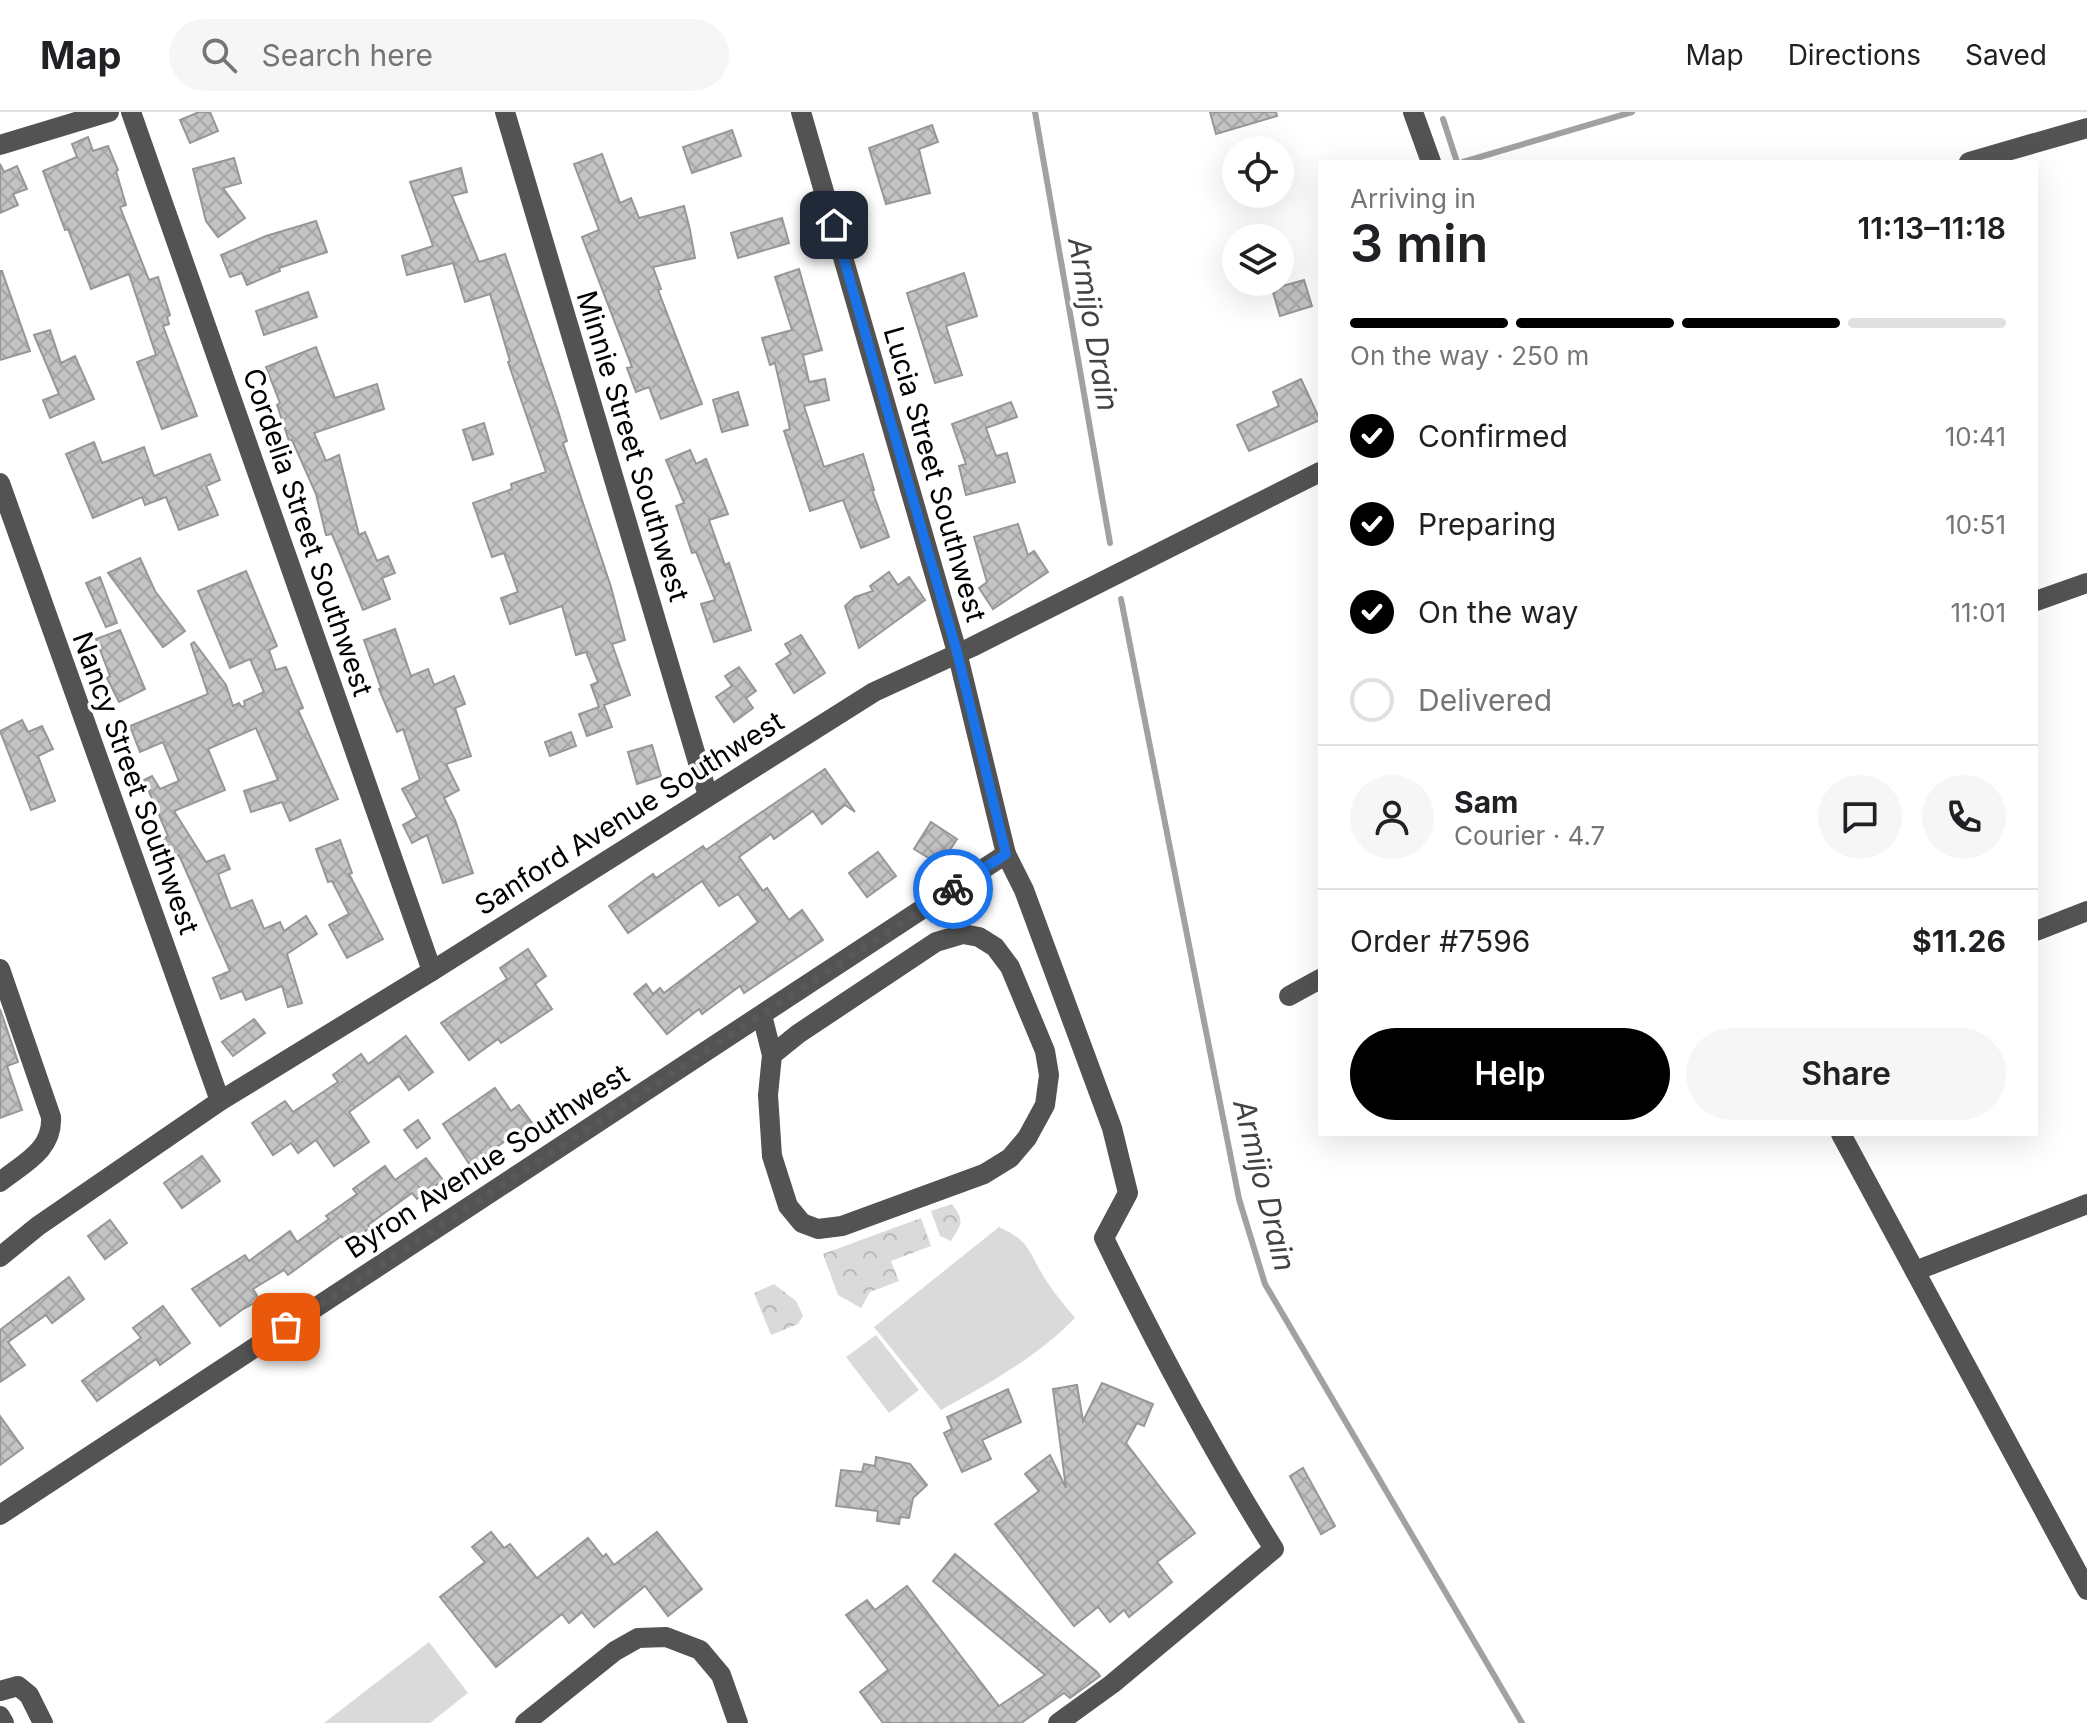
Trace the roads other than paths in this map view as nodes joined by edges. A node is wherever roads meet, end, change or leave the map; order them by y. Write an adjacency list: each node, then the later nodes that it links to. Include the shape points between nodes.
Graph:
1 (109, 112): 7 (street)
2 (131, 112): 20 (street, Cordelia Street Southwest)
3 (505, 112): 15 (street, Minnie Street Southwest)
4 (801, 112): 14 (street, Lucia Street Southwest)
5 (1413, 112): 8 (street)
6 (2087, 128): 9 (street)
7 (0, 145)
8 (1430, 160)
9 (1976, 160)
10 (1318, 473): 14 (street, Sanford Avenue Southwest)
11 (0, 483): 25 (street, Nancy Street Southwest)
12 (2087, 583): 13 (street)
13 (2038, 600)
14 (957, 652): 15 (street, Sanford Avenue Southwest, via 874,692); 16 (street, Lucia Street Southwest)
15 (708, 796): 20 (street, Sanford Avenue Southwest)
16 (1006, 854): 23 (street, Byron Avenue Southwest); 39 (street, Lucia Street Southwest, via 1112,1128 1128,1193 1104,1238 1166,1364 1274,1549)
17 (2087, 911): 18 (street)
18 (2038, 930)
19 (0, 969): 27 (street, via 52,1133 41,1150)
20 (432, 971): 25 (street, Sanford Avenue Southwest)
21 (1318, 980): 22 (street)
22 (1289, 996)
23 (762, 1015): 24 (street); 31 (street, Byron Avenue Southwest)
24 (772, 1055): 24 (street, via 772,1156 788,1206 802,1223 818,1229 842,1226 984,1174 1010,1158 1045,1105 1049,1075 1045,1051 1010,967 995,947 963,934 936,942)
25 (220, 1101): 29 (street, Sanford Avenue Southwest)
26 (1842, 1136): 30 (street)
27 (0, 1182)
28 (2087, 1204): 30 (street)
29 (0, 1257)
30 (1915, 1271): 32 (street)
31 (0, 1515)
32 (2087, 1590)
33 (0, 1691): 36 (street, via 18,1686 29,1695)
34 (0, 1716): 35 (street)
35 (4, 1723)
36 (43, 1723)
37 (525, 1723): 38 (street, via 615,1651 638,1638 666,1637 700,1650 721,1675)
38 (738, 1723)
39 (1058, 1723)

